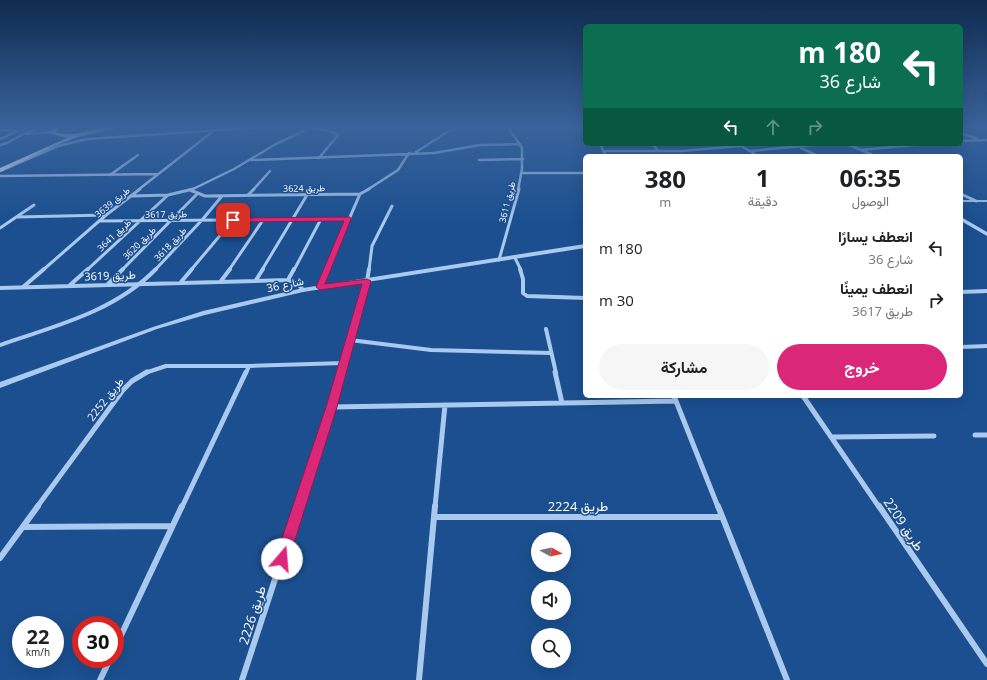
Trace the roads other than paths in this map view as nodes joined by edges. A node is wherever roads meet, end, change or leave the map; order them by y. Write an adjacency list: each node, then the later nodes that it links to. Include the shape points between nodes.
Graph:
1 (24, 159): 10 (main road)
2 (29, 159): 10 (street)
3 (133, 159): 15 (street)
4 (178, 159): 14 (street, طريق 3639)
5 (294, 159): 8 (street)
6 (405, 159): 19 (street, via 398,170)
7 (523, 159): 9 (street); 12 (street, طريق 3611)
8 (251, 160): 17 (street)
9 (478, 160)
10 (0, 171)
11 (270, 171): 21 (street)
12 (521, 173): 13 (street); 47 (street, طريق 3611)
13 (583, 173)
14 (159, 174): 15 (street); 24 (street, طريق 3639)
15 (109, 175): 16 (street)
16 (0, 176)
17 (190, 190): 18 (street, طريق 3624); 20 (street)
18 (197, 194): 25 (street, طريق 3624); 36 (street, طريق 3620)
19 (360, 194): 22 (street, طريق 3624); 35 (street)
20 (168, 195): 24 (street); 42 (street, طريق 3641)
21 (248, 195): 22 (street, طريق 3624); 25 (street, طريق 3624)
22 (307, 195): 33 (street)
23 (963, 195): 27 (street)
24 (131, 196): 31 (street, طريق 3639)
25 (222, 196): 37 (street, طريق 3618)
26 (963, 201): 27 (street)
27 (976, 201): 28 (street)
28 (987, 201)
29 (34, 205): 32 (street)
30 (392, 206): 51 (street, طريق 2226, via 372,246)
31 (106, 215): 32 (street); 41 (street, طريق 3639)
32 (17, 217): 43 (street)
33 (292, 219): 34 (street, طريق 3617); 39 (street, طريق 3617); 48 (street)
34 (321, 219): 35 (street, طريق 3617); 49 (street)
35 (348, 219): 57 (street)
36 (171, 220): 37 (street, طريق 3617); 42 (street, طريق 3617); 54 (street, طريق 3620)
37 (202, 220): 38 (street, طريق 3617); 53 (street, طريق 3618)
38 (233, 220): 39 (street, طريق 3617); 52 (street)
39 (263, 220): 50 (street)
40 (963, 220): 44 (street)
41 (99, 221): 42 (street, طريق 3617); 56 (street, طريق 3639)
42 (139, 221): 55 (street, طريق 3641)
43 (0, 228)
44 (987, 234)
45 (583, 246): 46 (street, شارع 36)
46 (515, 258): 47 (street, شارع 36); 62 (street, via 522,272 524,295)
47 (499, 260): 51 (street, شارع 36)
48 (256, 280): 49 (street, طريق 3619); 50 (street, طريق 3619)
49 (288, 280): 59 (street, via 298,284)
50 (220, 281): 52 (street, طريق 3619)
51 (367, 281): 57 (street, شارع 36); 64 (street, طريق 2226)
52 (181, 282): 53 (street, طريق 3619)
53 (142, 283): 54 (street, طريق 3619); 65 (street, طريق 3618, via 94,312)
54 (108, 284): 55 (street, طريق 3619)
55 (70, 286): 56 (street, طريق 3619)
56 (22, 287): 58 (street, طريق 3619)
57 (320, 287): 59 (street, شارع 36)
58 (0, 288)
59 (303, 290): 71 (street, شارع 36, via 203,313 155,328)
60 (987, 291): 61 (street)
61 (963, 292)
62 (583, 298)
63 (546, 329): 68 (street)
64 (350, 340): 68 (street, via 431,350); 69 (street, طريق 2226)
65 (0, 345)
66 (987, 346): 67 (street)
67 (963, 347)
68 (551, 353): 74 (street)
69 (343, 363): 70 (street, طريق 2252); 76 (street, طريق 2226)
70 (249, 366): 83 (street); 84 (street, طريق 2252, via 166,366 132,381)
71 (0, 385)
72 (804, 398): 80 (street, طريق 2209)
73 (675, 399): 74 (street); 82 (street)
74 (562, 403): 75 (street)
75 (445, 405): 76 (street); 81 (street)
76 (332, 407): 90 (street, طريق 2226)
77 (975, 435): 78 (street)
78 (987, 435)
79 (934, 436): 80 (street)
80 (831, 438): 87 (street, طريق 2209)
81 (434, 517): 82 (street, طريق 2224); 91 (street)
82 (722, 517): 92 (street)
83 (172, 526): 84 (street); 86 (street)
84 (22, 527): 85 (street, طريق 2252)
85 (0, 558)
86 (124, 629)
87 (987, 664)
88 (106, 668): 89 (street)
89 (100, 680)
90 (242, 680)
91 (419, 680)
92 (787, 680)

